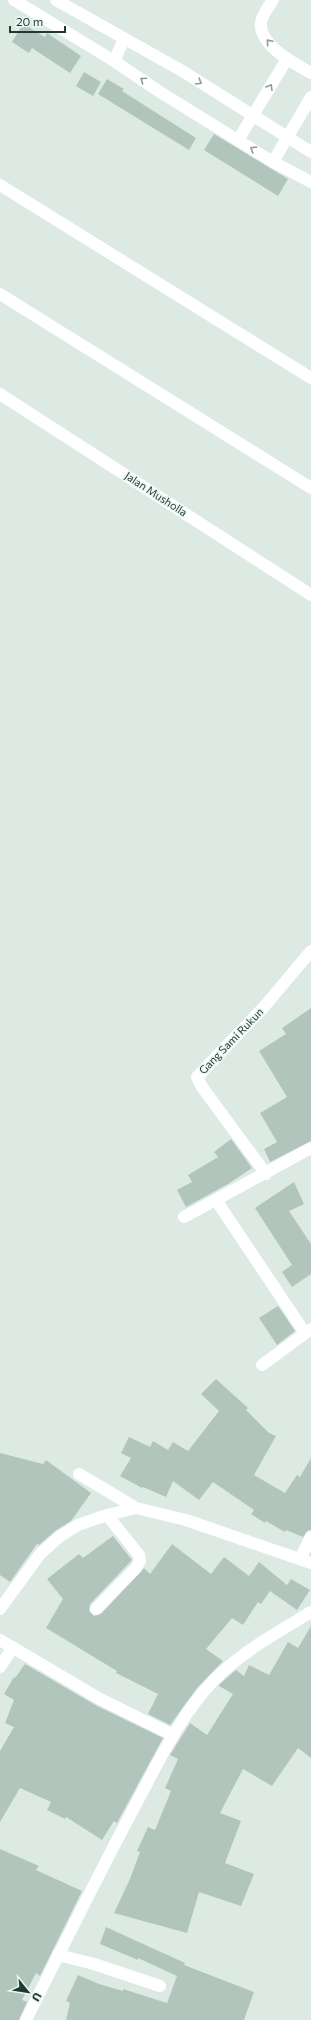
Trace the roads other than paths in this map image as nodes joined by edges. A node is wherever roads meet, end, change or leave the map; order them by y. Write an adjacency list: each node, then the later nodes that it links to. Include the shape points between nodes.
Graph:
1 (14, 0): 6 (street)
2 (56, 0): 4 (street)
3 (273, 0): 5 (street, one-way to 3, via 264,36 261,22)
4 (124, 39): 6 (street); 9 (street, one-way to 9)
5 (287, 59): 7 (street); 9 (street, one-way to 5)
6 (114, 61): 11 (street, one-way to 6)
7 (311, 73)
8 (311, 97): 10 (street)
9 (254, 115): 10 (street); 11 (street)
10 (288, 136): 12 (street); 13 (street)
11 (238, 140): 13 (street, one-way to 11)
12 (311, 152)
13 (273, 162): 14 (street)
14 (311, 182)
15 (0, 185): 17 (street)
16 (0, 294): 19 (street)
17 (311, 378)
18 (0, 394): 20 (street, Jalan Musholla)
19 (311, 488)
20 (311, 595)
21 (311, 950): 23 (street, Gang Sami Rukun, via 263,1008 197,1076 202,1087)
22 (311, 1148): 23 (street)
23 (266, 1174): 24 (street)
24 (216, 1200): 25 (street); 26 (street)
25 (184, 1218)
26 (308, 1331): 27 (street)
27 (262, 1365)
28 (78, 1474): 29 (street)
29 (136, 1508): 30 (street); 32 (street, via 186,1520)
30 (108, 1517): 33 (street, via 78,1525 54,1541 40,1554); 34 (street, via 139,1555 140,1561)
31 (311, 1537): 32 (street)
32 (306, 1561)
33 (0, 1609)
34 (96, 1609)
35 (311, 1612): 38 (street, via 244,1654 215,1679 191,1707)
36 (6, 1643): 37 (street); 38 (street, via 100,1699)
37 (0, 1667)
38 (173, 1735): 39 (street)
39 (58, 1955): 40 (street); 41 (street)
40 (160, 1986)
41 (26, 2020)

